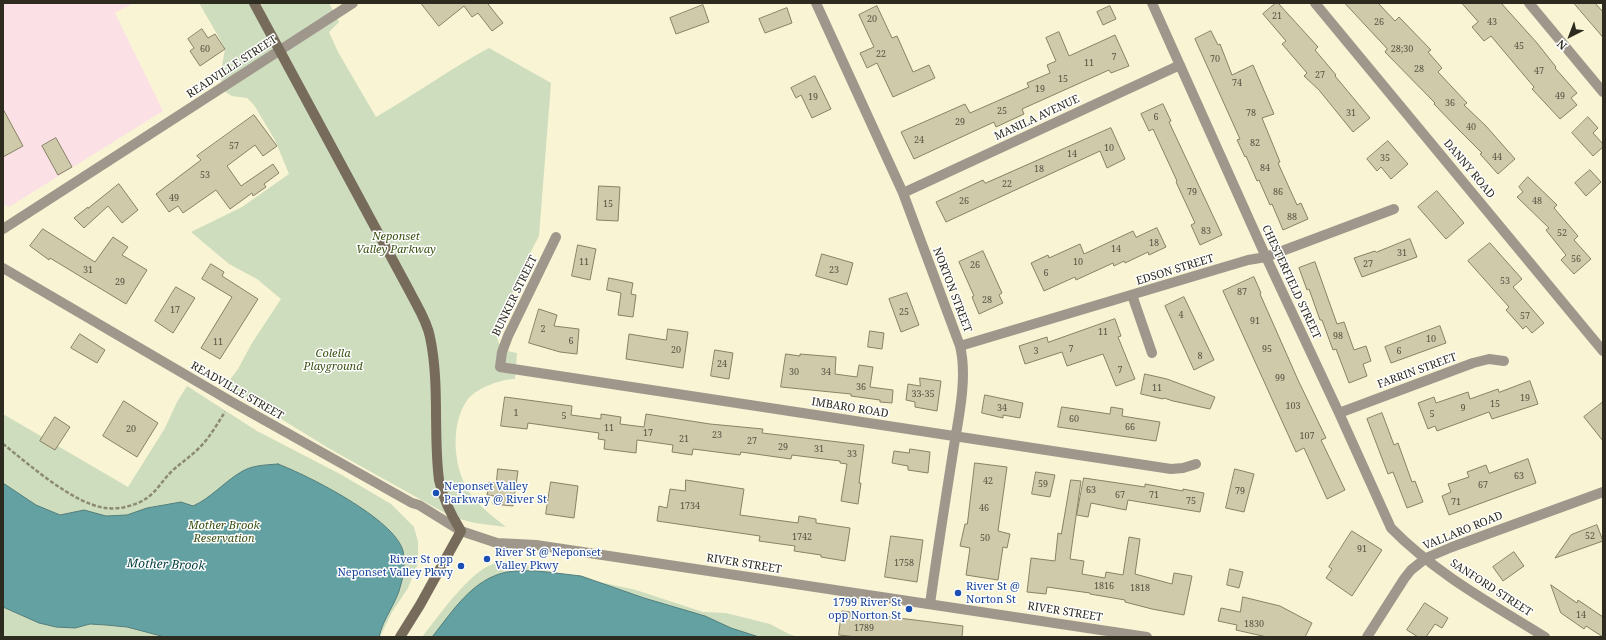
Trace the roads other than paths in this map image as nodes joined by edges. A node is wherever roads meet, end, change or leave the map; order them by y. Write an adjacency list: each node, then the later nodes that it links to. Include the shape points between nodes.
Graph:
1 (254, 3): 7 (main road)
2 (353, 3): 7 (street, READVILLE STREET)
3 (816, 3): 10 (street, NORTON STREET)
4 (1152, 3): 8 (street, CHESTERFIELD STREET)
5 (1315, 3): 18 (street, DANNY ROAD)
6 (1529, 3): 9 (street)
7 (280, 51): 12 (street, READVILLE STREET); 26 (main road, via 426,326 434,363 439,480 448,508)
8 (1180, 65): 10 (street, MANILA AVENUE); 14 (street, CHESTERFIELD STREET)
9 (1603, 92)
10 (903, 193): 17 (street, NORTON STREET)
11 (1394, 209): 14 (street, EDSON STREET)
12 (3, 229)
13 (556, 237): 21 (street, BUNKER STREET, via 508,336)
14 (1266, 257): 16 (street, EDSON STREET, via 1248,260); 22 (street, CHESTERFIELD STREET)
15 (3, 268): 26 (street, READVILLE STREET, via 232,402 419,505)
16 (1132, 295): 17 (street, EDSON STREET); 19 (street)
17 (960, 346): 23 (street, NORTON STREET, via 964,359 964,374)
18 (1603, 351)
19 (1152, 353)
20 (1504, 361): 22 (street, FARRIN STREET, via 1489,359 1473,363)
21 (500, 367): 23 (street, IMBARO ROAD)
22 (1339, 413): 27 (street, CHESTERFIELD STREET, via 1391,528)
23 (956, 436): 24 (street, IMBARO ROAD, via 1171,469); 28 (street, NORTON STREET)
24 (1196, 464)
25 (1603, 492): 27 (street, VALLARO ROAD)
26 (461, 531): 28 (street, RIVER STREET, via 498,543 544,546); 29 (main road)
27 (1426, 558): 31 (street, VALLARO ROAD, via 1404,579); 32 (street, SANFORD STREET, via 1465,588)
28 (930, 604): 30 (street, RIVER STREET)
29 (400, 637)
30 (1147, 637)
31 (1367, 637)
32 (1545, 637)

